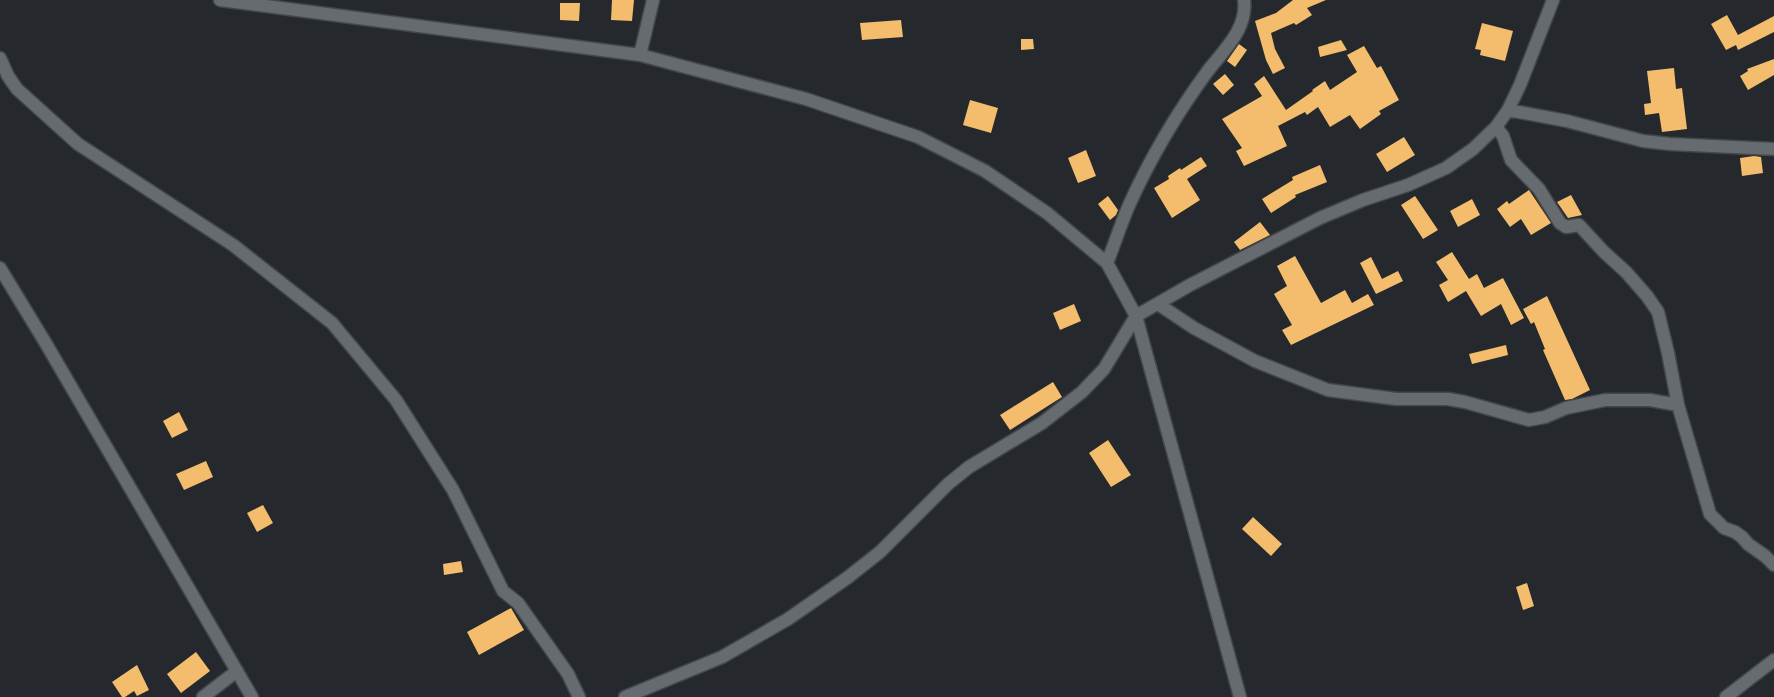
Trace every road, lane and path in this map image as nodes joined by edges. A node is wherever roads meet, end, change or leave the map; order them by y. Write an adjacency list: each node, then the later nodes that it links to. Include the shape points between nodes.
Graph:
1 (220, 0): 5 (street)
2 (653, 0): 5 (street)
3 (1244, 0): 10 (street, via 1243,19 1238,32 1166,134 1130,203)
4 (1553, 0): 7 (street)
5 (640, 55): 10 (street, via 806,99 918,137 985,171 1046,213)
6 (0, 58): 20 (street, via 17,89 78,144 233,245 332,323 396,400 453,490 503,592 518,603 568,674)
7 (1508, 110): 8 (street); 9 (street, via 1567,121 1642,141)
8 (1496, 127): 12 (street, via 1474,149 1446,168 1320,218); 14 (street, via 1503,136 1511,160 1538,189 1560,223 1579,225 1626,272 1658,312)
9 (1774, 149)
10 (1107, 263): 13 (street)
11 (0, 268): 17 (street)
12 (1158, 304): 13 (street); 14 (street, via 1255,361 1328,390 1396,398 1448,399 1529,420 1605,400 1650,400)
13 (1136, 316): 21 (street, via 1104,368 1082,392 1042,423 969,467 880,552 847,578 788,619 722,657); 22 (street)
14 (1678, 405): 15 (street, via 1710,514)
15 (1774, 566)
16 (1774, 660): 23 (street)
17 (237, 671): 18 (street); 19 (street)
18 (203, 697)
19 (252, 697)
20 (579, 697)
21 (625, 697)
22 (1240, 697)
23 (1726, 697)

